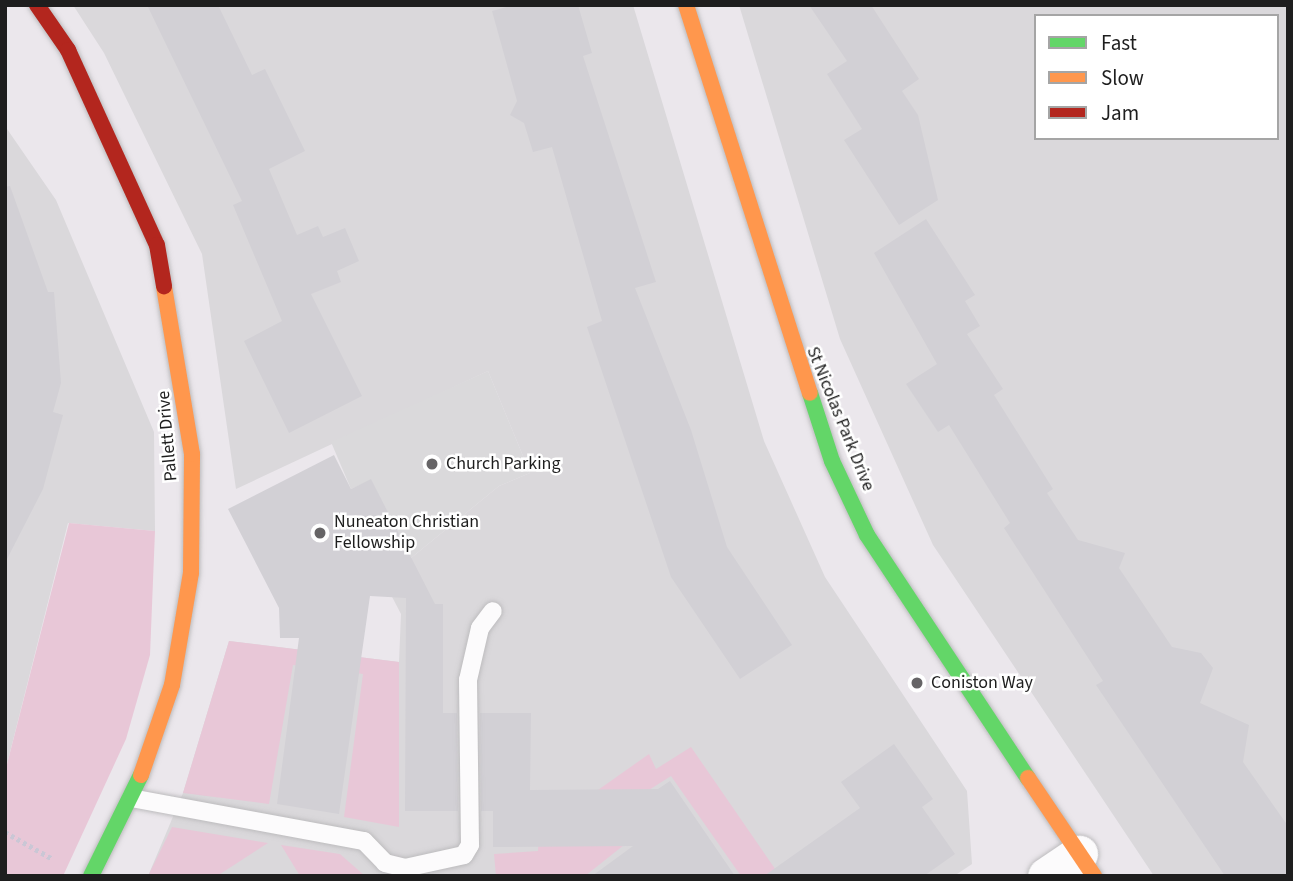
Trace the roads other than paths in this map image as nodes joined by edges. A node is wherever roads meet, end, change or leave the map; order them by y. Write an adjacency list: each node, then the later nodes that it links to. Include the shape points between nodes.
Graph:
1 (37, 5): 4 (street, Pallett Drive, via 68,50 157,245 192,454 191,573 172,685)
2 (685, 5): 5 (street, St Nicolas Park Drive, via 832,461 867,534)
3 (493, 611): 4 (lane, via 480,628 468,680 470,845 464,855 405,868 385,863 364,841)
4 (131, 798): 6 (street, Pallett Drive)
5 (1087, 865): 7 (street)
6 (91, 876)
7 (1046, 876)

